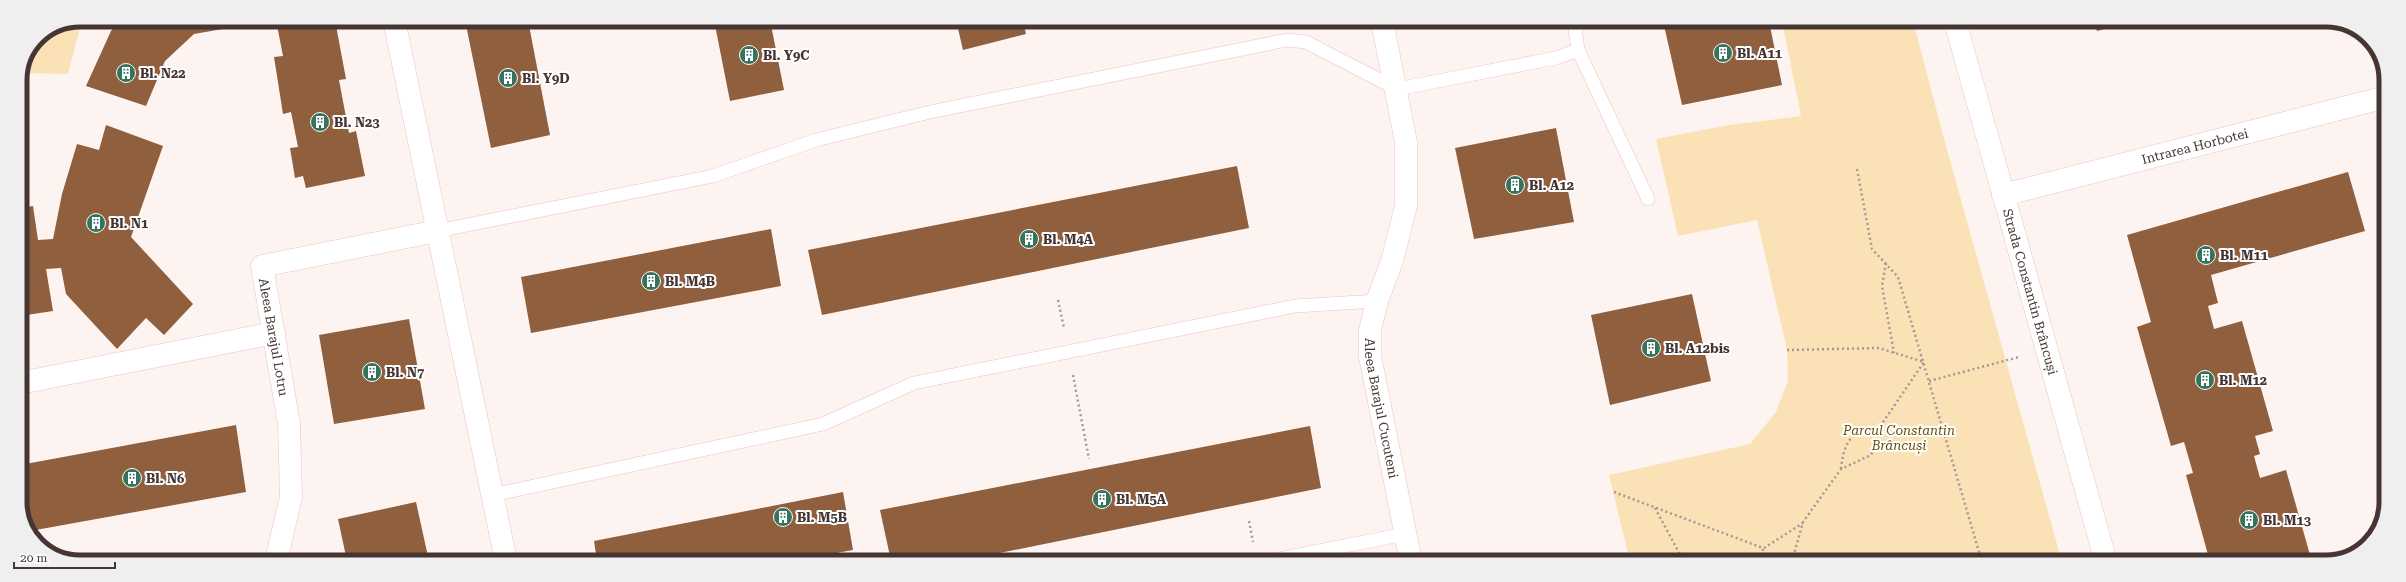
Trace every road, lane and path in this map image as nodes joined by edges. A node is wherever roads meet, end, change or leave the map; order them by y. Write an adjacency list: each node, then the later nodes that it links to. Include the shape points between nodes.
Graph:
1 (395, 27): 11 (street)
2 (1383, 27): 6 (street, Aleea Barajul Cucuteni)
3 (1575, 27): 5 (lane)
4 (1956, 27): 9 (street, Strada Constantin Brâncuși)
5 (1578, 50): 6 (lane, via 1556,58); 10 (lane)
6 (1397, 89): 11 (lane, via 1306,42 1287,40 930,112 816,140 713,176); 14 (street, Aleea Barajul Cucuteni, via 1406,142 1406,206 1392,261)
7 (2379, 105): 9 (street, Intrarea Horbotei)
8 (1857, 169): 12 (path, via 1872,249)
9 (2003, 195): 17 (street, Strada Constantin Brâncuși)
10 (1648, 199)
11 (437, 231): 15 (street, Aleea Barajul Lotru, via 262,266); 27 (street)
12 (1886, 263): 19 (path, via 1882,286); 20 (path, via 1898,277)
13 (1058, 300): 18 (path)
14 (1377, 301): 18 (lane, via 1295,306); 30 (street, Aleea Barajul Cucuteni, via 1370,330 1370,356)
15 (274, 333): 22 (street); 33 (street, Aleea Barajul Lotru, via 289,424 292,497)
16 (1787, 350): 19 (path, via 1880,348)
17 (2047, 350): 21 (path); 40 (street, Strada Constantin Brâncuși)
18 (1069, 352): 24 (path); 27 (lane, via 914,383 823,424)
19 (1894, 353): 20 (path)
20 (1924, 362): 21 (path); 23 (path)
21 (1929, 380): 39 (path)
22 (27, 382)
23 (1877, 430): 25 (path, via 1876,443 1871,455); 25 (path, via 1869,427 1855,433 1843,450)
24 (1089, 459)
25 (1841, 469): 29 (path)
26 (1614, 492): 28 (path)
27 (492, 494): 34 (street)
28 (1655, 508): 31 (path); 37 (path)
29 (1803, 522): 31 (path); 32 (path)
30 (1406, 534): 35 (lane); 36 (street, Aleea Barajul Cucuteni)
31 (1763, 548): 38 (path)
32 (1794, 554)
33 (278, 555)
34 (505, 555)
35 (1299, 555)
36 (1410, 555)
37 (1680, 555)
38 (1762, 555)
39 (1980, 555)
40 (2104, 555)

